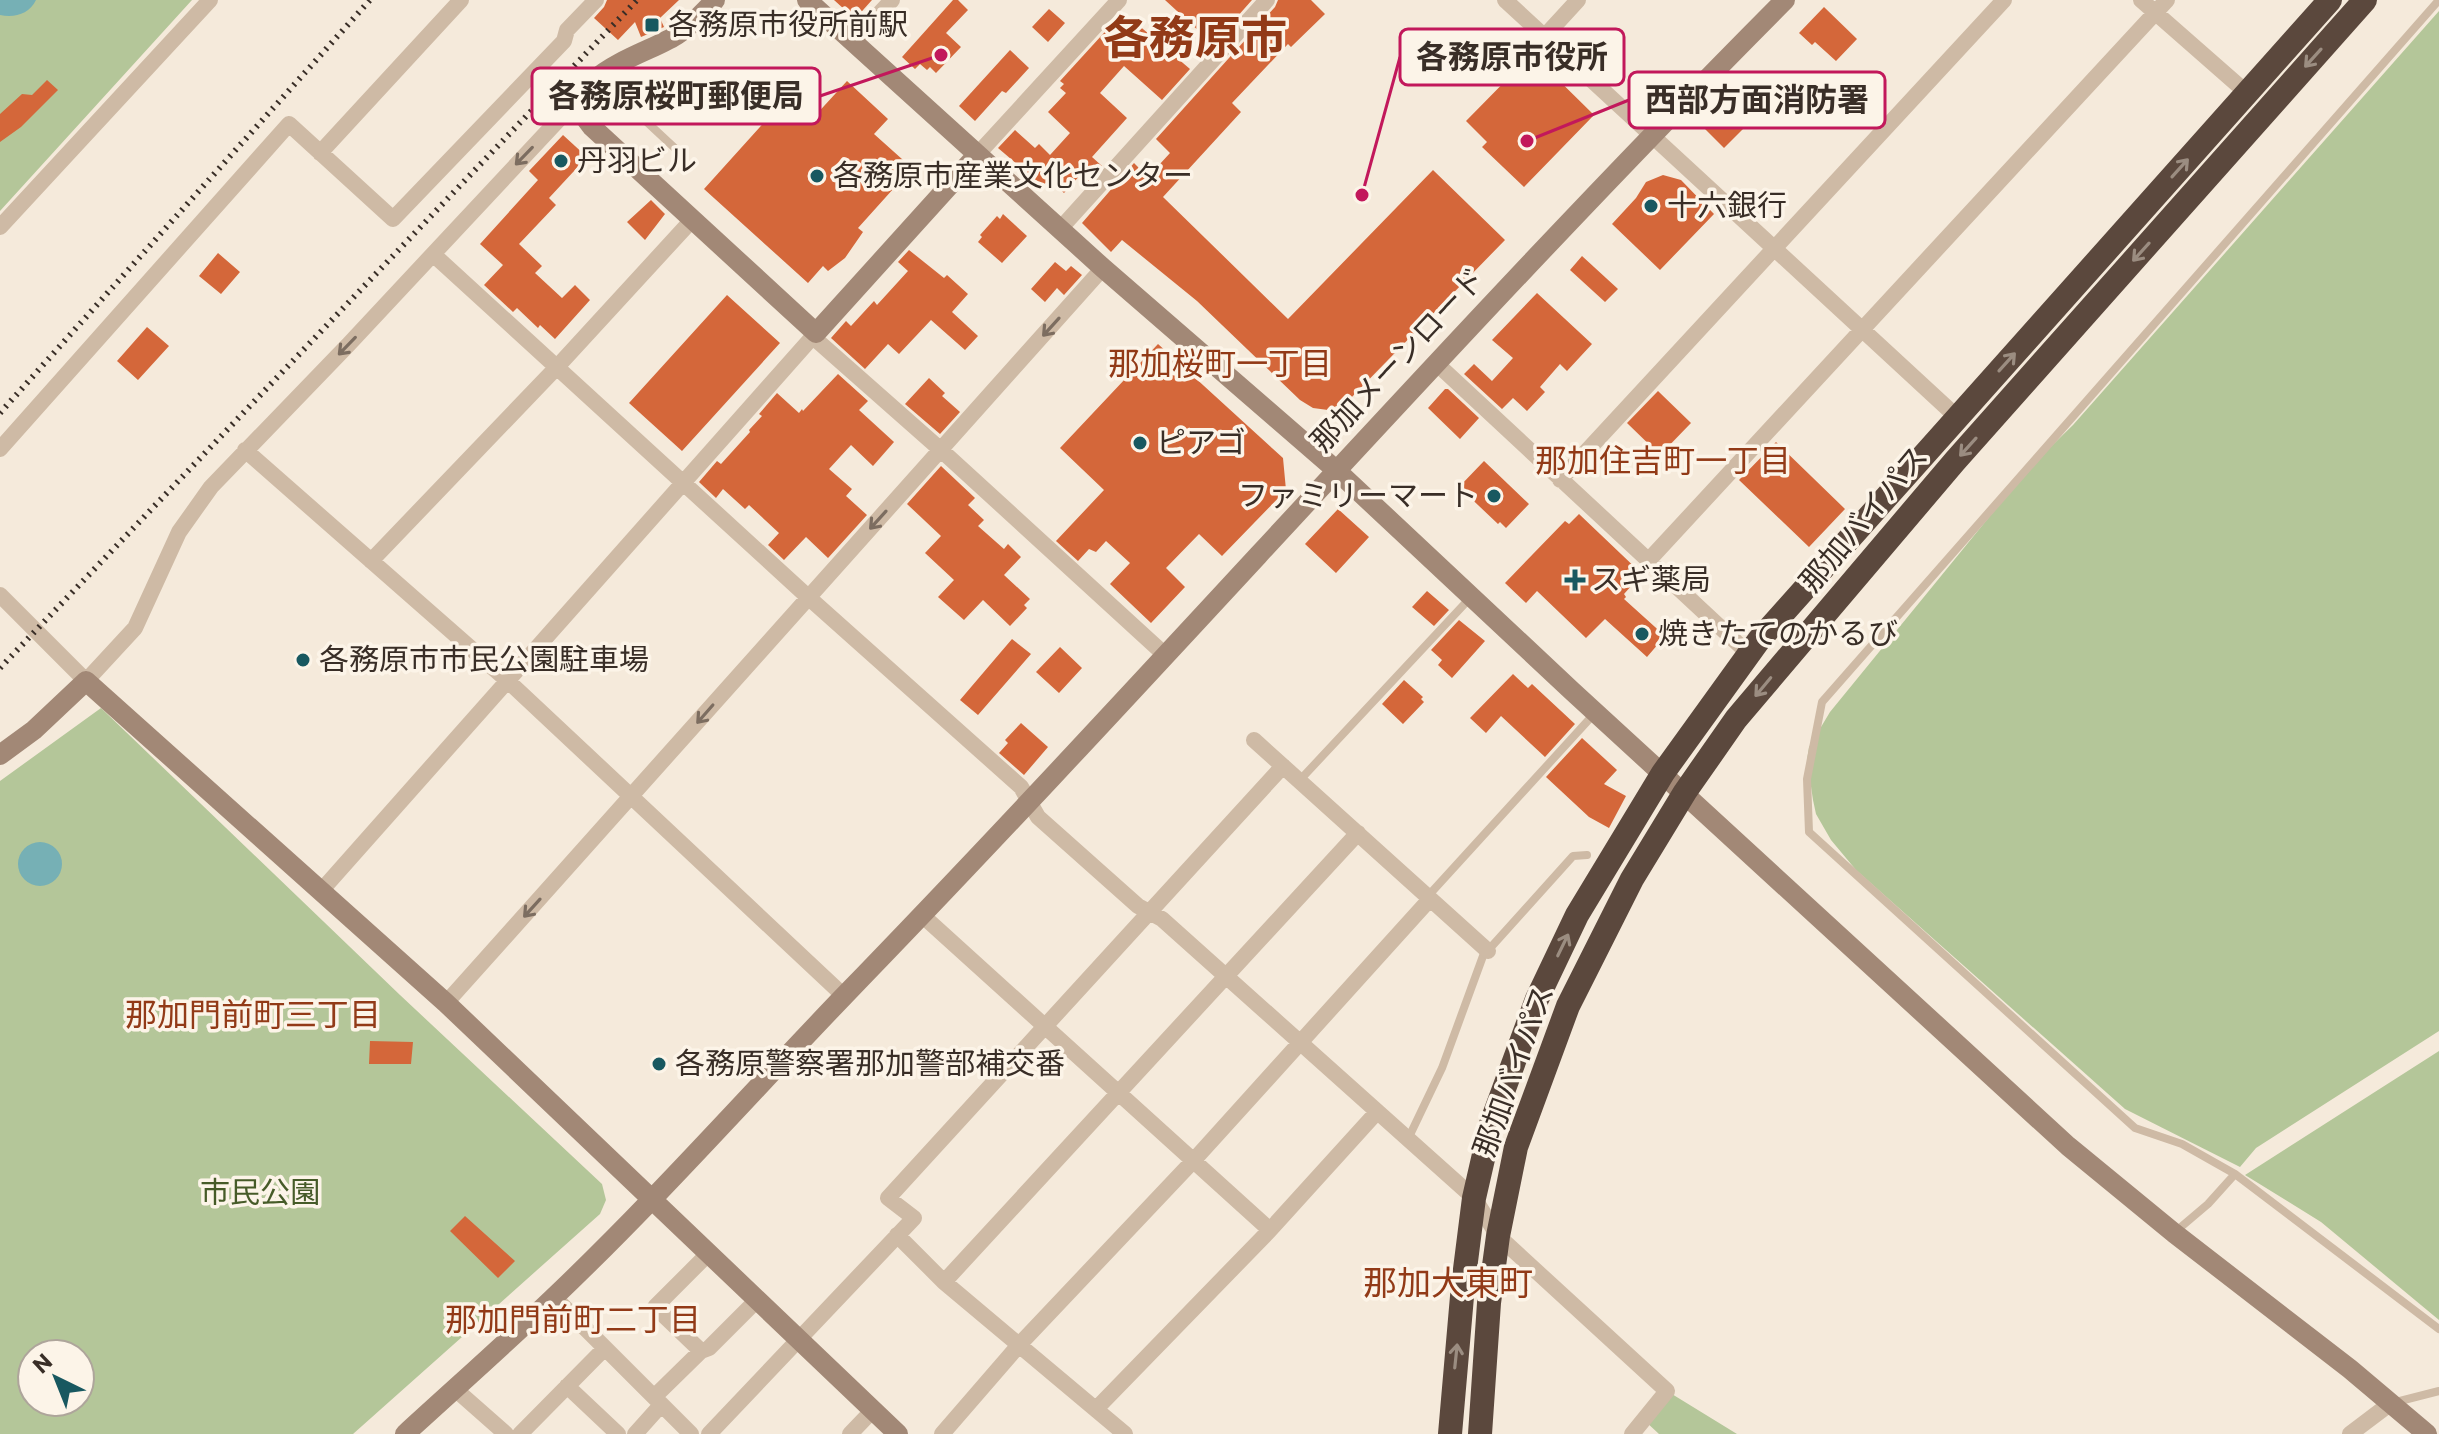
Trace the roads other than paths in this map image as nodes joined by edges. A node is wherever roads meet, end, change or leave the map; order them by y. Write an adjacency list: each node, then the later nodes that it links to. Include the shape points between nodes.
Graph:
1 (210, 0): 28 (street)
2 (461, 0): 25 (street)
3 (596, 0): 25 (street, via 567,30 564,41 393,219)
4 (715, 0): 22 (street, via 678,34 599,76)
5 (807, 0): 19 (street)
6 (892, 0): 19 (street)
7 (1119, 0): 26 (street)
8 (1267, 0): 29 (street)
9 (1505, 0): 18 (street)
10 (1578, 0): 18 (street)
11 (1785, 0): 23 (street, 那加メーンロード)
12 (2004, 0): 30 (street)
13 (2141, 0): 17 (street)
14 (2330, 0): 21 (highway, 那加バイパス)
15 (2365, 0): 59 (highway, 那加バイパス, one-way to 59, via 1955,461 1736,719)
16 (2439, 0): 78 (lane, via 1822,702 1807,779 1809,832 2135,1128 2182,1144)
17 (2161, 6): 21 (street); 33 (street)
18 (1545, 36): 23 (street)
19 (853, 42): 26 (street)
20 (663, 92): 24 (lane, via 641,88 630,102)
21 (2247, 93): 37 (highway, 那加バイパス, one-way to 21)
22 (582, 104): 27 (street, via 592,127); 31 (street, one-way to 31, via 562,116)
23 (1652, 134): 30 (street); 35 (street, 那加メーンロード)
24 (679, 152)
25 (320, 153): 38 (street, via 289,124)
26 (977, 155): 29 (street); 34 (street)
27 (692, 220): 34 (street); 36 (street)
28 (0, 227)
29 (1060, 229): 32 (street)
30 (1775, 248): 33 (street); 42 (street)
31 (434, 255): 36 (street); 39 (street, one-way to 39)
32 (1103, 268): 40 (street, one-way to 40); 41 (street)
33 (1862, 329): 37 (street); 45 (street)
34 (814, 335): 40 (street); 43 (street)
35 (1436, 363): 41 (street, 那加メーンロード); 42 (street)
36 (557, 367): 43 (street); 44 (street)
37 (1958, 418): 50 (highway, 那加バイパス)
38 (0, 449)
39 (245, 450): 44 (street); 51 (street, via 179,532 135,628)
40 (941, 450): 47 (street, one-way to 47); 49 (street)
41 (1336, 470): 48 (street); 49 (street, 那加メーンロード)
42 (1560, 480): 45 (street)
43 (684, 483): 47 (street); 52 (street)
44 (371, 561): 52 (street)
45 (1648, 561): 50 (street)
46 (0, 595): 51 (street)
47 (808, 597): 60 (street, one-way to 60); 61 (street, via 1021,787)
48 (1471, 597): 53 (street); 58 (lane)
49 (1164, 654): 61 (street, 那加メーンロード)
50 (1749, 654): 57 (highway, 那加バイパス)
51 (86, 681): 55 (street); 64 (street)
52 (508, 681): 60 (street); 64 (street)
53 (1595, 712): 57 (street); 65 (lane)
54 (1254, 740): 56 (street)
55 (0, 755)
56 (1283, 766): 58 (street); 66 (street)
57 (1663, 773): 59 (street); 80 (highway, 那加バイパス, one-way to 57, via 1491,1124 1537,999 1577,915)
58 (1299, 781): 62 (street)
59 (1685, 792): 82 (street, via 2068,1146); 84 (highway, 那加バイパス, via 1632,879 1568,1006 1516,1147)
60 (631, 797): 70 (street); 71 (street, one-way to 71)
61 (1030, 802): 66 (street, via 1038,817); 67 (street, 那加メーンロード)
62 (1358, 833): 65 (street); 69 (street)
63 (1587, 855): 68 (lane, via 1573,856)
64 (321, 891): 71 (street)
65 (1429, 898): 68 (street); 73 (street)
66 (1151, 913): 69 (street); 72 (street)
67 (923, 916): 70 (street, 那加メーンロード); 72 (street)
68 (1488, 951): 76 (lane)
69 (1226, 977): 73 (street); 74 (street)
70 (844, 996): 79 (street)
71 (446, 1003): 79 (street)
72 (1046, 1027): 74 (street); 83 (street, via 888,1198 914,1218)
73 (1300, 1043): 75 (street); 77 (street)
74 (1120, 1093): 77 (street); 86 (street)
75 (1377, 1112): 76 (street); 81 (street)
76 (1408, 1139): 80 (street)
77 (1194, 1160): 81 (street); 91 (street)
78 (2235, 1174): 82 (lane); 89 (lane)
79 (652, 1198): 85 (street); 87 (street)
80 (1474, 1198): 84 (street); 112 (highway, 那加バイパス, one-way to 80)
81 (1270, 1230): 99 (street)
82 (2174, 1233): 98 (street)
83 (897, 1235): 86 (street); 90 (street)
84 (1498, 1236): 113 (highway, 那加バイパス); 114 (street, via 1667,1391)
85 (709, 1253): 88 (street); 93 (street, via 655,1307)
86 (944, 1282): 91 (street)
87 (554, 1297): 92 (street); 95 (street)
88 (757, 1300): 90 (street); 93 (street)
89 (2439, 1329)
90 (798, 1339): 100 (street); 107 (street)
91 (1019, 1345): 99 (street); 110 (street)
92 (605, 1348): 94 (street); 97 (street)
93 (701, 1351): 97 (street)
94 (567, 1386): 103 (street); 104 (street)
95 (455, 1389): 101 (street); 102 (street)
96 (2439, 1391): 98 (lane)
97 (658, 1401): 105 (street); 106 (street)
98 (2391, 1403): 115 (street); 116 (street)
99 (1096, 1409): 111 (street)
100 (873, 1410): 108 (street); 109 (street)
101 (405, 1434)
102 (506, 1434)
103 (520, 1434)
104 (618, 1434)
105 (635, 1434)
106 (691, 1434)
107 (709, 1434)
108 (850, 1434)
109 (898, 1434)
110 (942, 1434)
111 (1125, 1434)
112 (1450, 1434)
113 (1480, 1434)
114 (1632, 1434)
115 (2350, 1434)
116 (2427, 1434)

